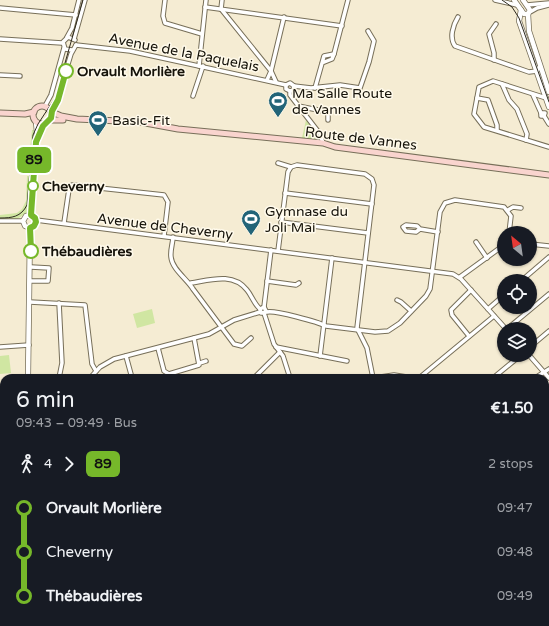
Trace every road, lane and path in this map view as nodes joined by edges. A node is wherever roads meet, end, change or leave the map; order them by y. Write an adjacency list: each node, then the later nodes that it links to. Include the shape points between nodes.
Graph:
1 (79, 0): 18 (street)
2 (86, 0): 27 (street)
3 (165, 0): 24 (street, via 165,23)
4 (206, 0): 13 (street)
5 (222, 0): 15 (street)
6 (348, 0): 22 (street)
7 (495, 0): 11 (street)
8 (514, 0): 11 (street)
9 (523, 0): 12 (street)
10 (549, 4): 12 (street); 17 (street)
11 (517, 5): 16 (street)
12 (527, 6): 17 (street)
13 (205, 7): 15 (street); 24 (street)
14 (0, 8): 18 (street)
15 (221, 9): 19 (street); 37 (street)
16 (521, 10): 17 (street, via 524,14); 38 (street, via 520,21)
17 (529, 13): 36 (street, via 529,31)
18 (76, 14): 25 (street)
19 (284, 17): 22 (street); 37 (street)
20 (458, 17): 33 (street, via 453,24 453,44)
21 (496, 24): 33 (street, via 489,34)
22 (342, 26): 32 (street)
23 (368, 31): 46 (street, via 374,41 360,88 340,85)
24 (202, 34): 35 (street)
25 (67, 37): 27 (street); 28 (street)
26 (0, 39): 28 (street)
27 (74, 39): 29 (street)
28 (62, 43): 30 (street)
29 (76, 45): 31 (street); 35 (street, Avenue de la Paquelais, via 130,51)
30 (64, 48): 31 (street); 53 (street, via 51,95)
31 (72, 50): 56 (street, via 58,100)
32 (334, 54): 34 (street, via 332,59); 34 (street, via 324,56)
33 (494, 60): 38 (street, via 529,72)
34 (322, 63): 46 (street)
35 (201, 66): 41 (street, Avenue de la Paquelais); 50 (street)
36 (540, 66): 38 (street); 48 (street)
37 (271, 71): 41 (street); 42 (street)
38 (535, 71): 52 (street)
39 (0, 75): 40 (street)
40 (20, 76)
41 (267, 80): 42 (street, Avenue de la Paquelais)
42 (276, 82): 44 (street, Avenue de la Paquelais)
43 (502, 84): 49 (street); 51 (street, via 493,81 479,87); 64 (street, via 509,100 517,109 527,134)
44 (286, 85): 45 (street, via 290,83); 47 (street, via 286,89)
45 (294, 86): 46 (street); 47 (street)
46 (315, 88)
47 (290, 91): 54 (street)
48 (549, 92)
49 (533, 95): 52 (street); 61 (street)
50 (193, 96)
51 (477, 98): 63 (street, via 488,100); 63 (street, via 474,114 477,120 484,127)
52 (546, 98): 55 (street)
53 (44, 106): 56 (main road); 58 (main road, via 39,107)
54 (298, 106): 59 (street, via 328,112); 66 (street, via 320,134)
55 (549, 106)
56 (52, 112): 60 (main road); 62 (main road, Route de Vannes, via 77,119)
57 (0, 114): 58 (main road, via 25,114)
58 (34, 117): 60 (main road, via 40,125); 65 (street)
59 (328, 120)
60 (47, 122): 62 (main road, Route de Vannes, via 58,119); 65 (street)
61 (549, 124)
62 (140, 125): 66 (main road, Route de Vannes)
63 (497, 130): 64 (street)
64 (526, 140): 67 (street)
65 (36, 142): 75 (street)
66 (323, 143): 70 (main road, Route de Vannes, via 340,148)
67 (549, 147)
68 (278, 163): 69 (street)
69 (291, 167): 71 (street); 72 (street, via 369,176 374,184)
70 (549, 174)
71 (285, 193): 72 (street); 79 (street)
72 (372, 204): 84 (street)
73 (521, 208): 74 (street)
74 (508, 210): 81 (street, via 511,218); 85 (street, via 500,206 450,200 441,208)
75 (31, 215): 76 (street); 78 (street, via 25,217)
76 (36, 220): 80 (street, Avenue de Cheverny); 82 (street, via 35,225)
77 (0, 221): 78 (street)
78 (24, 221): 82 (street, via 25,226)
79 (281, 222): 84 (street); 93 (street)
80 (64, 224): 86 (street, Avenue de Cheverny); 86 (street, via 69,189 72,185 157,194 164,195 168,202)
81 (510, 226)
82 (30, 228): 98 (street)
83 (420, 229): 85 (street)
84 (368, 232): 97 (street)
85 (438, 232): 99 (street)
86 (164, 236): 87 (street, Avenue de Cheverny)
87 (174, 237): 91 (street, Avenue de Cheverny); 104 (street, via 172,260)
88 (476, 242): 95 (street)
89 (537, 245): 90 (street)
90 (549, 246)
91 (271, 250): 93 (street, Avenue de Cheverny); 103 (street)
92 (497, 250): 95 (street)
93 (278, 251): 94 (street, Avenue de Cheverny)
94 (332, 258): 97 (street, Avenue de Cheverny); 118 (street)
95 (487, 258): 101 (street)
96 (549, 258): 100 (street)
97 (364, 262): 99 (street, Avenue de Cheverny); 120 (street)
98 (31, 267): 102 (street); 102 (street, via 49,268 48,281)
99 (433, 271): 101 (street, Avenue de Cheverny); 114 (street, via 429,291)
100 (530, 274)
101 (460, 277): 106 (street)
102 (30, 281): 110 (street)
103 (267, 281): 105 (street, via 296,285); 113 (street)
104 (190, 283): 113 (street, via 233,280 245,287); 119 (street)
105 (299, 283)
106 (471, 290): 112 (street); 122 (street, via 451,311)
107 (549, 294): 117 (street)
108 (397, 300): 114 (street)
109 (497, 301): 112 (street)
110 (30, 302): 111 (street); 126 (street)
111 (59, 303): 140 (street, via 85,306 92,364); 143 (street, via 62,363)
112 (488, 309): 115 (street)
113 (263, 311): 118 (street); 119 (street, via 234,320); 129 (street)
114 (411, 311): 120 (street, via 400,323 386,331)
115 (494, 316): 116 (street); 122 (street)
116 (500, 322)
117 (515, 322)
118 (324, 325): 120 (street); 133 (street)
119 (222, 327): 123 (street); 124 (street, via 237,346 242,346)
120 (357, 330): 148 (street, via 367,348)
121 (549, 331): 125 (street)
122 (470, 336): 149 (street)
123 (194, 338): 128 (street); 138 (street)
124 (251, 338)
125 (537, 341)
126 (29, 345): 127 (street); 142 (street)
127 (0, 347)
128 (158, 348): 132 (street); 138 (street, via 164,370 168,374 197,367)
129 (276, 348): 130 (street); 131 (street)
130 (285, 349): 131 (street); 133 (street)
131 (281, 353): 146 (street); 147 (street)
132 (126, 356): 140 (street, via 108,362); 145 (street)
133 (320, 356): 135 (street)
134 (206, 361): 138 (street)
135 (347, 361)
136 (512, 362): 150 (street)
137 (535, 362): 141 (street)
138 (200, 363)
139 (549, 369): 141 (street)
140 (96, 371): 144 (street)
141 (544, 372): 151 (street)
142 (28, 374)
143 (60, 374)
144 (93, 374)
145 (131, 374)
146 (258, 374)
147 (289, 374)
148 (373, 374)
149 (424, 374)
150 (498, 374)
151 (541, 374)

